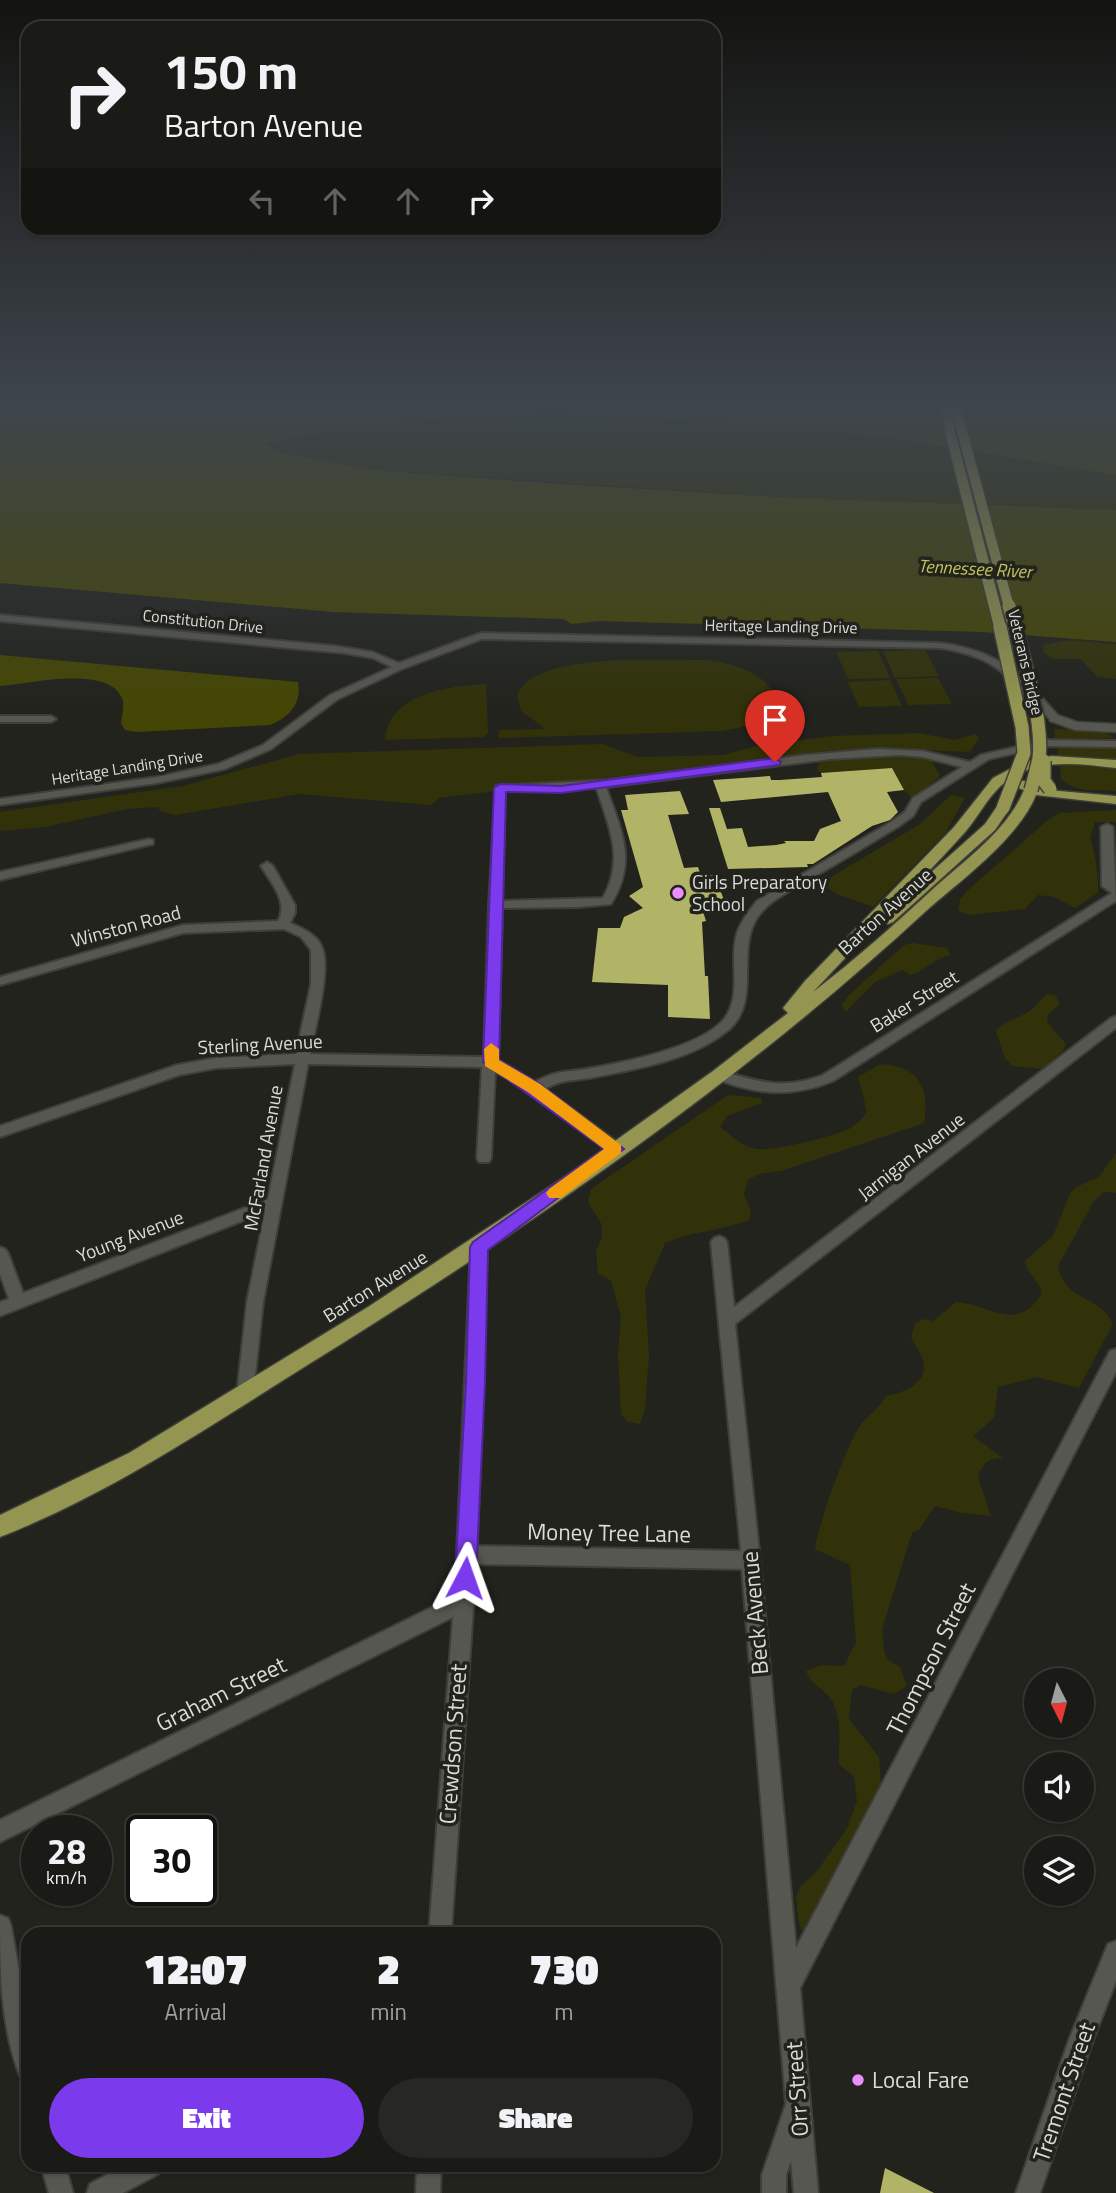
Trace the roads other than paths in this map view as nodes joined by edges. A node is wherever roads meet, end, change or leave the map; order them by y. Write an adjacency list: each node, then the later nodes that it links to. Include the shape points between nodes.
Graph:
1 (969, 503): 13 (main road, Veterans Bridge, bridge, via 1022,726 1024,753)
2 (981, 503): 5 (main road, Veterans Bridge, bridge)
3 (0, 618): 4 (street, Constitution Drive, via 335,649 378,656)
4 (399, 667): 6 (street, Heritage Landing Drive, via 481,636 891,643 973,651 1013,675); 18 (street, Heritage Landing Drive, via 334,697 267,747 221,767)
5 (1031, 690): 15 (main road, Veterans Bridge, bridge, via 1039,757); 16 (main road, bridge, via 1043,730 1044,781 1050,789)
6 (1055, 718): 9 (street, via 1075,726)
7 (0, 719): 8 (street)
8 (51, 719)
9 (1116, 728)
10 (1116, 744): 12 (street, via 1024,746)
11 (1116, 764): 29 (main road, via 1040,761 1002,777 988,788 967,822 846,944)
12 (968, 765): 14 (street, via 932,754 870,752); 35 (street, via 916,800 909,814 895,824 761,904 741,935 740,998 723,1028 648,1060 558,1076)
13 (1015, 780): 15 (main road); 19 (main road, Veterans Bridge, bridge)
14 (600, 784): 25 (street, via 500,788); 25 (street, via 621,843 618,880 607,901)
15 (1031, 790): 16 (main road); 31 (main road, Barton Avenue, via 1005,830 932,900 855,969)
16 (1093, 800): 17 (main road)
17 (1116, 800)
18 (0, 802)
19 (1003, 807): 29 (main road, Barton Avenue, via 970,846)
20 (1107, 827): 24 (street, via 1108,886)
21 (149, 842): 23 (street)
22 (267, 866): 26 (street, via 289,905)
23 (0, 876)
24 (1116, 894): 34 (street, Baker Street, via 828,1078 806,1088 767,1088)
25 (495, 905): 33 (street)
26 (282, 926): 27 (street, Winston Road); 28 (street, Winston Road, via 183,929)
27 (305, 934): 32 (street, McFarland Avenue, via 317,949 317,984)
28 (0, 981)
29 (791, 1008): 31 (main road, Barton Avenue)
30 (1116, 1021): 45 (street, Jarnigan Avenue)
31 (752, 1049): 34 (main road, Barton Avenue)
32 (300, 1059): 33 (street, Sterling Avenue); 36 (street, Sterling Avenue, via 177,1070); 39 (street, McFarland Avenue)
33 (490, 1062): 35 (street); 38 (street)
34 (719, 1075): 37 (main road, Barton Avenue)
35 (534, 1088): 37 (street)
36 (0, 1132)
37 (615, 1149): 41 (main road, Barton Avenue)
38 (484, 1158)
39 (275, 1202): 43 (street, Young Avenue); 47 (street, McFarland Avenue, via 255,1302)
40 (719, 1242): 45 (street, Beck Avenue)
41 (479, 1247): 47 (main road, Barton Avenue); 49 (street, Crewdson Street)
42 (0, 1253): 43 (street)
43 (18, 1301): 44 (street, Young Avenue)
44 (0, 1309)
45 (728, 1320): 50 (street, Beck Avenue)
46 (1116, 1356): 56 (street, Thompson Street)
47 (245, 1394): 48 (main road, Barton Avenue, via 137,1460)
48 (0, 1526)
49 (467, 1555): 50 (street, Money Tree Lane); 51 (street, Crewdson Street)
50 (751, 1560): 56 (street, Beck Avenue)
51 (463, 1602): 52 (street, Graham Street); 54 (street, Crewdson Street)
52 (0, 1831)
53 (0, 1926): 57 (street)
54 (440, 1927)
55 (1116, 1952): 67 (street, Tremont Street)
56 (789, 1984): 58 (street, Orr Street)
57 (21, 2041)
58 (797, 2107): 65 (street, via 774,2175); 66 (street, Orr Street)
59 (55, 2172): 62 (street)
60 (136, 2172): 63 (street)
61 (429, 2172): 64 (street)
62 (61, 2193)
63 (99, 2193)
64 (428, 2193)
65 (774, 2193)
66 (806, 2193)
67 (1028, 2193)

